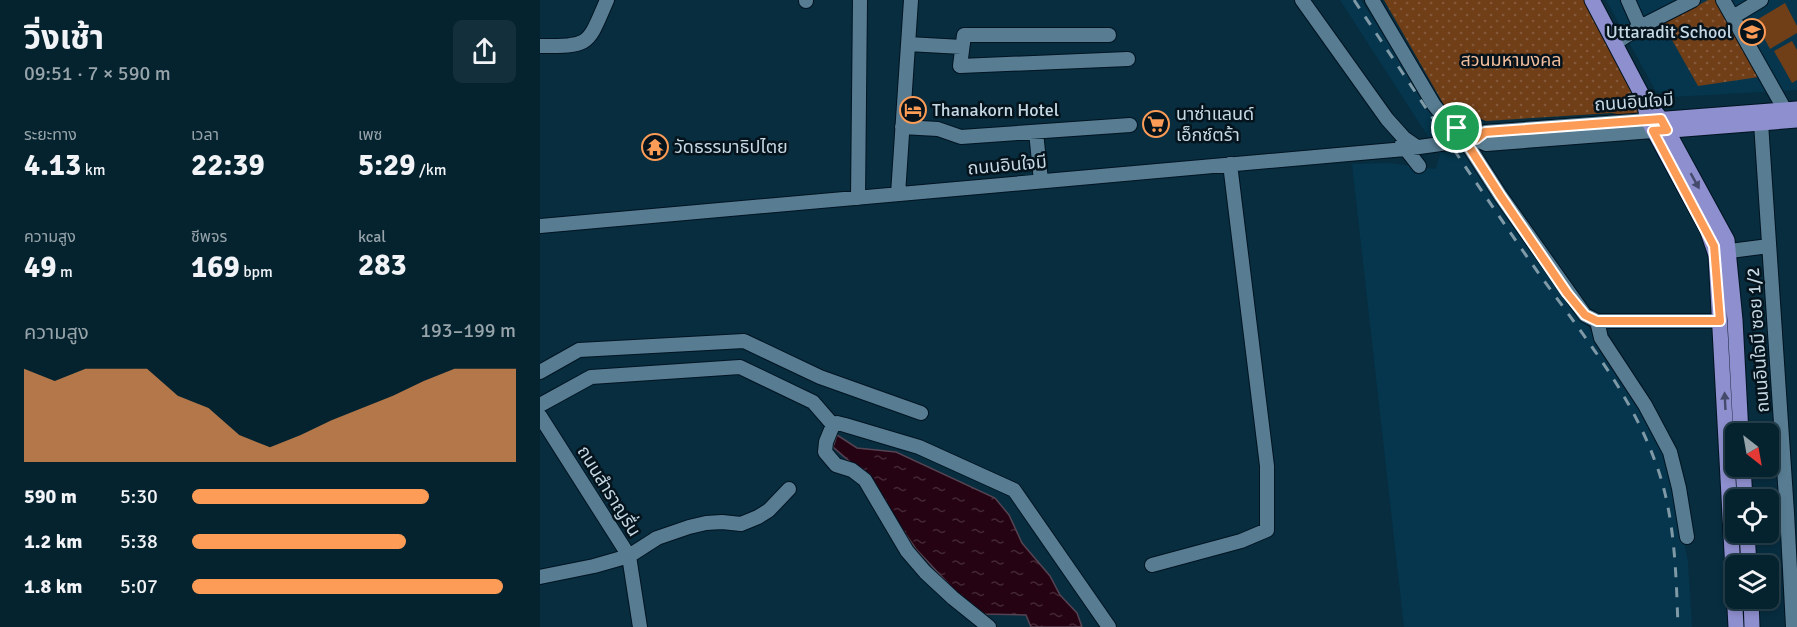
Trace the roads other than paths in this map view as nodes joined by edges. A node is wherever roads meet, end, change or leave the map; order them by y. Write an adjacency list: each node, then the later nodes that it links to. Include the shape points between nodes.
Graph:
1 (607, 0): 16 (street, via 585,42)
2 (860, 0): 35 (street)
3 (911, 0): 14 (street)
4 (1302, 0): 20 (street)
5 (1372, 0): 23 (street, via 1434,105)
6 (1592, 0): 15 (main road)
7 (1628, 0): 12 (street)
8 (1693, 0): 12 (street)
9 (1723, 0): 11 (street)
10 (1761, 0): 11 (street)
11 (1732, 17): 19 (street)
12 (1640, 27): 15 (street)
13 (1109, 35): 17 (street, via 964,35)
14 (908, 44): 17 (street); 25 (street)
15 (1615, 44): 24 (main road)
16 (540, 46)
17 (962, 48): 18 (street, via 960,66)
18 (1128, 59)
19 (1791, 115): 21 (main road, ถนนอินใจมี); 24 (main road, ถนนอินใจมี)
20 (1387, 119): 29 (street); 30 (street, via 1393,141)
21 (1761, 123): 24 (main road, ถนนอินใจมี); 37 (street, ถนนอินใจมี ซอย 1/2)
22 (1130, 125): 26 (street)
23 (1454, 125): 27 (street); 28 (street)
24 (1657, 125): 27 (street, ถนนอินใจมี, via 1486,144); 38 (main road, one-way to 38, via 1719,223); 40 (main road, via 1714,246)
25 (902, 127): 26 (street, via 938,129 961,137); 34 (street)
26 (1036, 132): 33 (street)
27 (1471, 140): 28 (street, ถนนอินใจมี); 39 (street, via 1500,195 1567,293 1585,315)
28 (1449, 144): 29 (street, ถนนอินใจมี)
29 (1411, 148): 30 (street, ถนนอินใจมี); 32 (street)
30 (1389, 150): 31 (street, ถนนอินใจมี)
31 (1230, 165): 33 (street, ถนนอินใจมี); 51 (street, via 1267,466 1267,530)
32 (1419, 166)
33 (1041, 181): 34 (street, ถนนอินใจมี)
34 (898, 194): 35 (street, ถนนอินใจมี)
35 (858, 198): 36 (street, ถนนอินใจมี)
36 (540, 226)
37 (1769, 246): 38 (street); 48 (street, ถนนอินใจมี ซอย 1/2)
38 (1730, 251): 45 (main road)
39 (1597, 321): 40 (street); 49 (street, via 1601,338 1670,452)
40 (1720, 321): 58 (main road, one-way to 40)
41 (540, 372): 43 (street, via 579,350 744,341 820,377)
42 (540, 405): 46 (street, via 591,376 740,367 813,402)
43 (921, 413)
44 (540, 416): 50 (street, ถนนสำราญรื่น)
45 (1741, 423)
46 (833, 425): 56 (street, via 825,452 836,465 865,480 907,551 953,598); 57 (street, via 845,424 919,447 1014,490)
47 (789, 489): 50 (street, via 764,514 741,524 722,522 688,527 657,538)
48 (1792, 512): 54 (street, ถนนอินใจมี ซอย 1/2)
49 (1687, 537)
50 (629, 556): 52 (street); 55 (street, ถนนสำราญรื่น)
51 (1152, 565)
52 (540, 577)
53 (1751, 609): 59 (main road)
54 (1794, 622)
55 (640, 627)
56 (989, 627)
57 (1109, 627)
58 (1737, 627)
59 (1752, 627)

